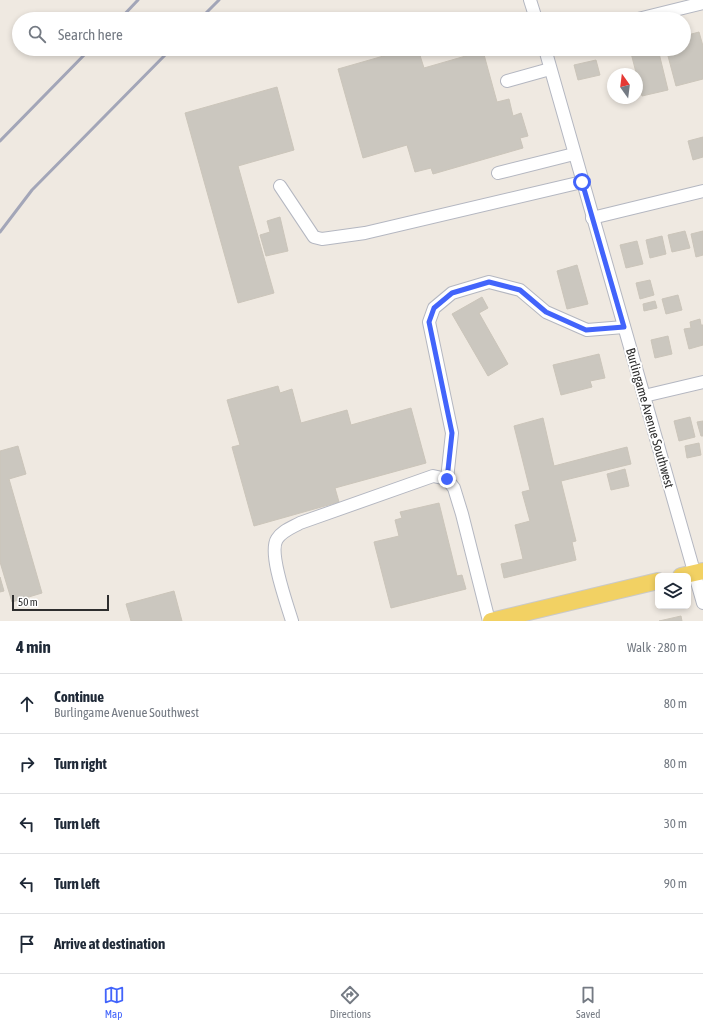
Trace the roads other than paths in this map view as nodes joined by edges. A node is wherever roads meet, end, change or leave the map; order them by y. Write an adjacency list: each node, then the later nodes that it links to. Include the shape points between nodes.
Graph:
1 (530, 0): 4 (street)
2 (703, 3): 3 (street)
3 (676, 5): 5 (street)
4 (534, 12)
5 (657, 12)
6 (546, 56): 7 (street, Burlingame Avenue Southwest)
7 (550, 69): 8 (street); 9 (street, Burlingame Avenue Southwest)
8 (507, 81)
9 (574, 154): 10 (street); 11 (street, Burlingame Avenue Southwest)
10 (498, 173)
11 (582, 182): 12 (street, via 365,233 322,239 314,236); 14 (street, Burlingame Avenue Southwest)
12 (280, 186)
13 (703, 191): 14 (street)
14 (592, 218): 15 (street, Burlingame Avenue Southwest)
15 (624, 327): 17 (street, Burlingame Avenue Southwest); 18 (street, via 586,330 546,312 520,290 489,282 452,293 434,308 429,322 452,433)
16 (703, 382): 17 (street)
17 (644, 396): 19 (street, Burlingame Avenue Southwest)
18 (447, 479): 23 (street, via 433,476 285,530 276,540 274,549); 24 (street, via 454,488 462,514)
19 (693, 573): 21 (street, Burlingame Avenue Southwest)
20 (655, 583): 22 (main road)
21 (703, 603)
22 (523, 618): 24 (main road)
23 (292, 621)
24 (490, 621)

